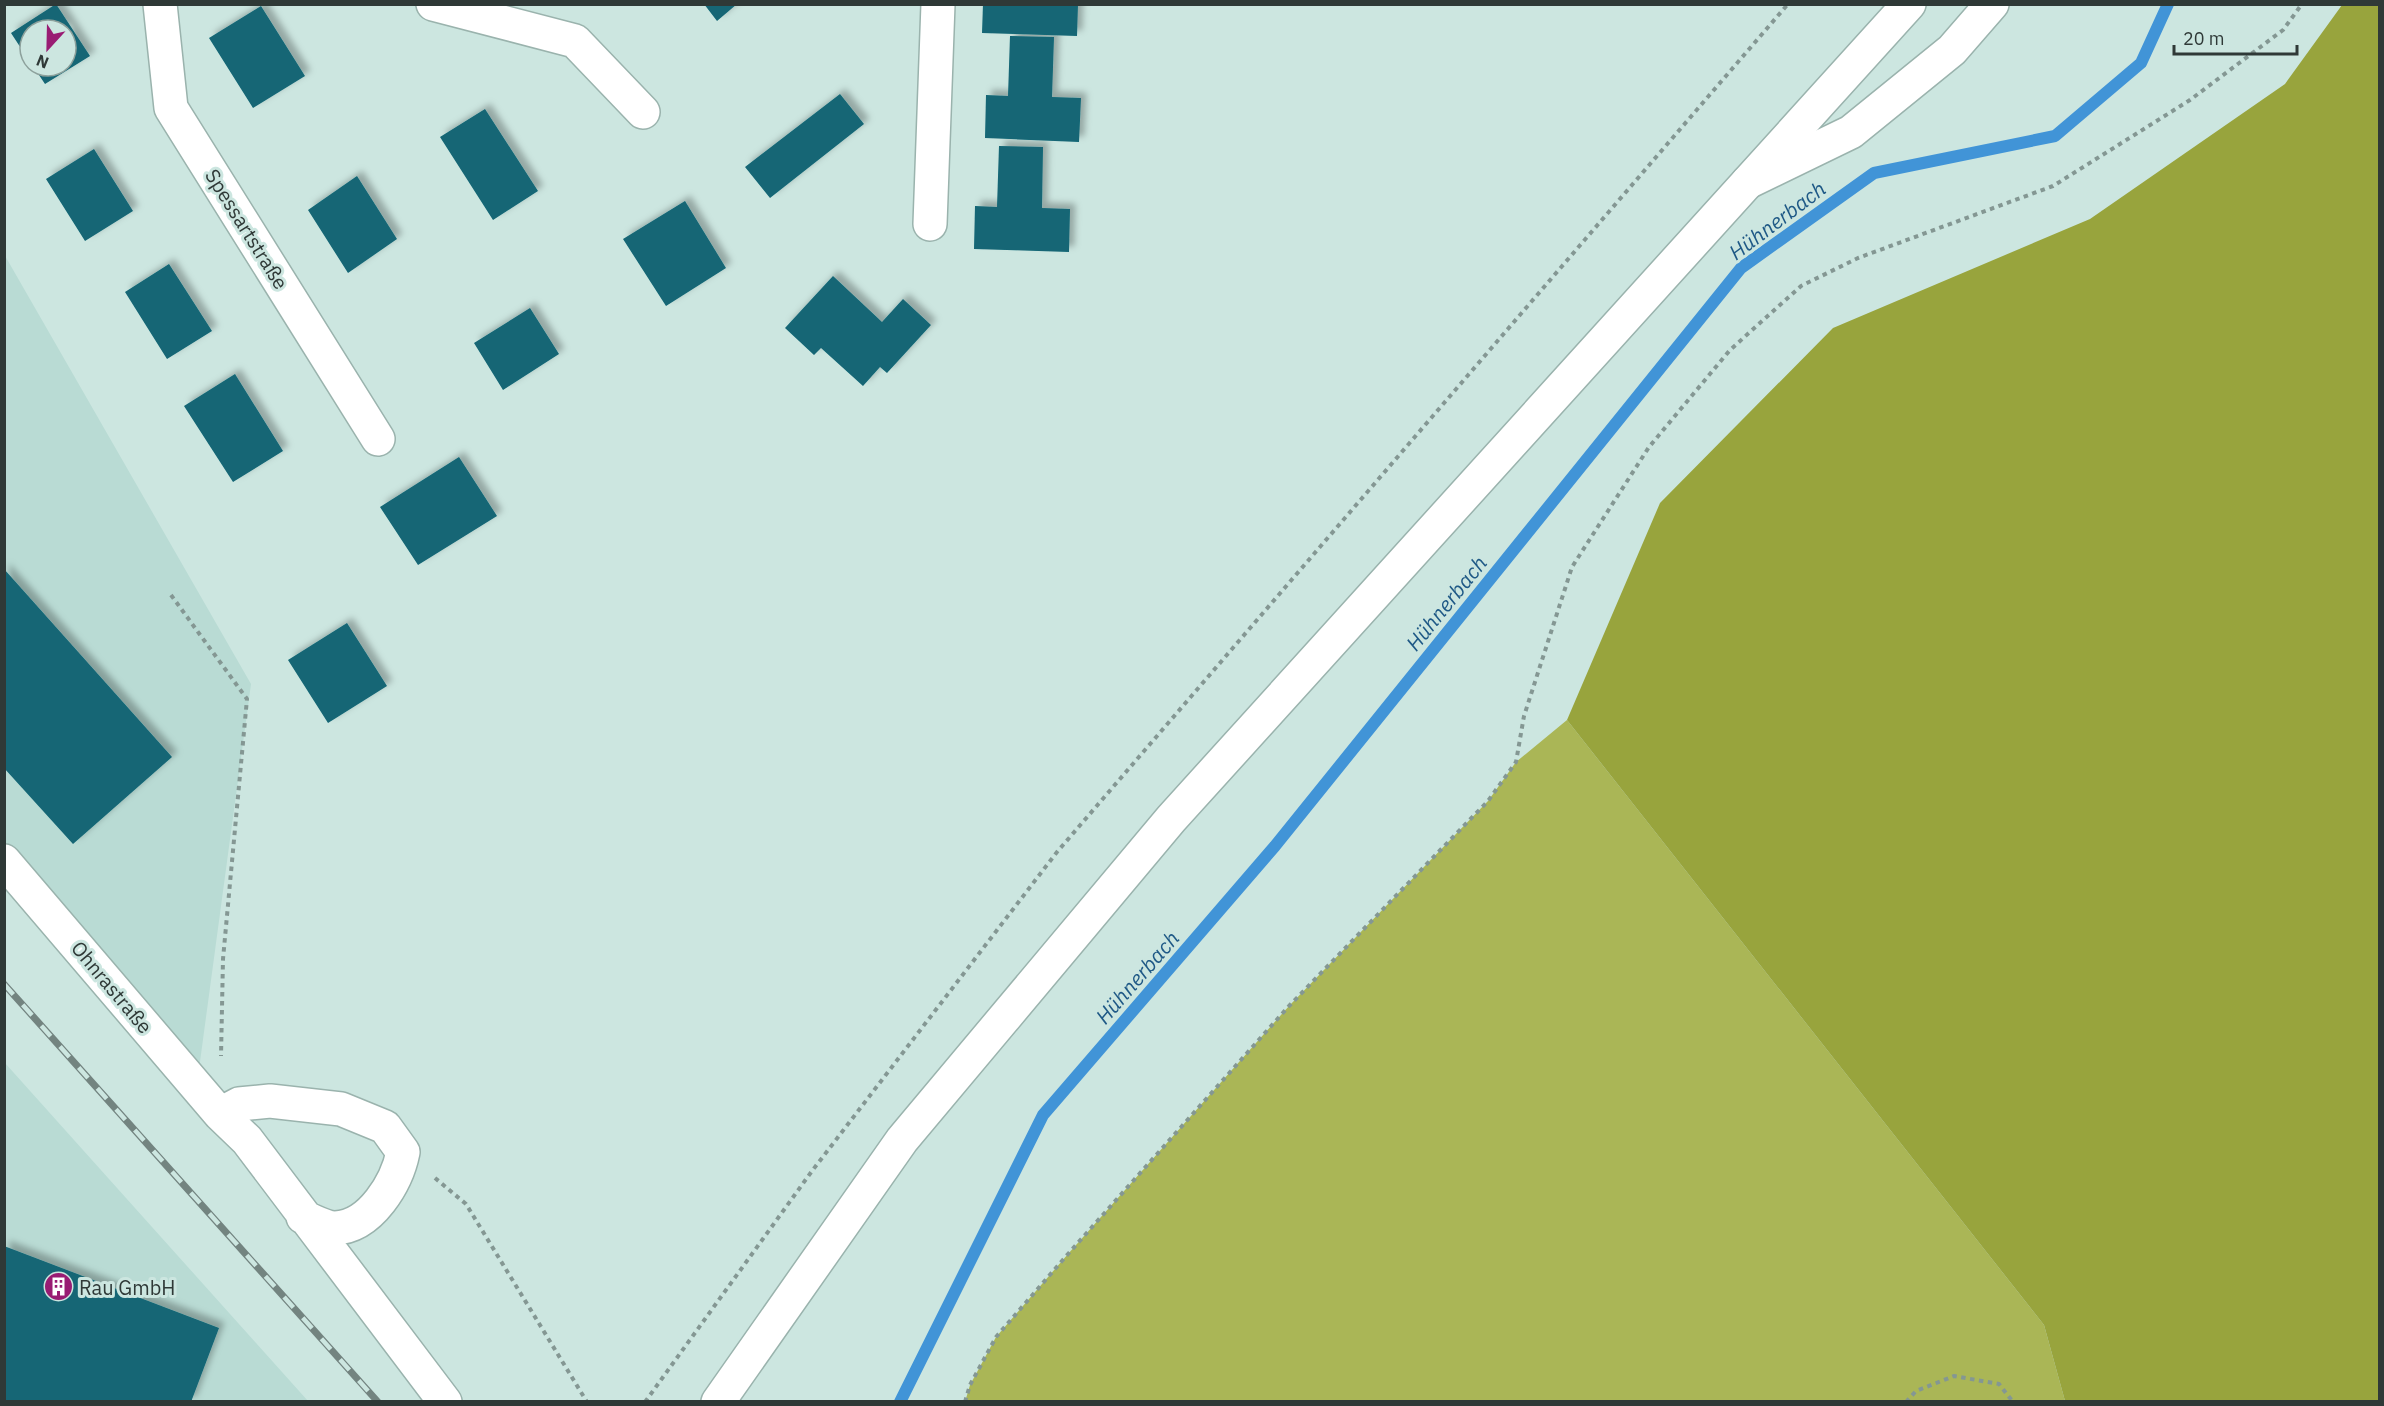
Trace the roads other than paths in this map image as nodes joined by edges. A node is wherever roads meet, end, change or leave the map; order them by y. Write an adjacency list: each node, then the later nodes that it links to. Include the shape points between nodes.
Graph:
1 (160, 4): 9 (main road, Spessartstraße, via 171,108)
2 (432, 4): 6 (main road, via 575,42)
3 (938, 4): 8 (main road)
4 (1909, 4): 7 (main road)
5 (1992, 4): 7 (main road, via 1952,50 1851,132)
6 (643, 112)
7 (1748, 182): 14 (main road, via 1164,828 902,1140)
8 (930, 224)
9 (378, 439)
10 (4, 861): 11 (main road, Ohnrastraße)
11 (220, 1114): 12 (main road, Ohnrastraße, via 247,1140); 12 (main road, via 239,1104 270,1101 341,1109 385,1127 403,1152 399,1174 376,1206 357,1220 334,1228)
12 (303, 1217): 13 (main road, Ohnrastraße)
13 (445, 1401)
14 (718, 1401)

